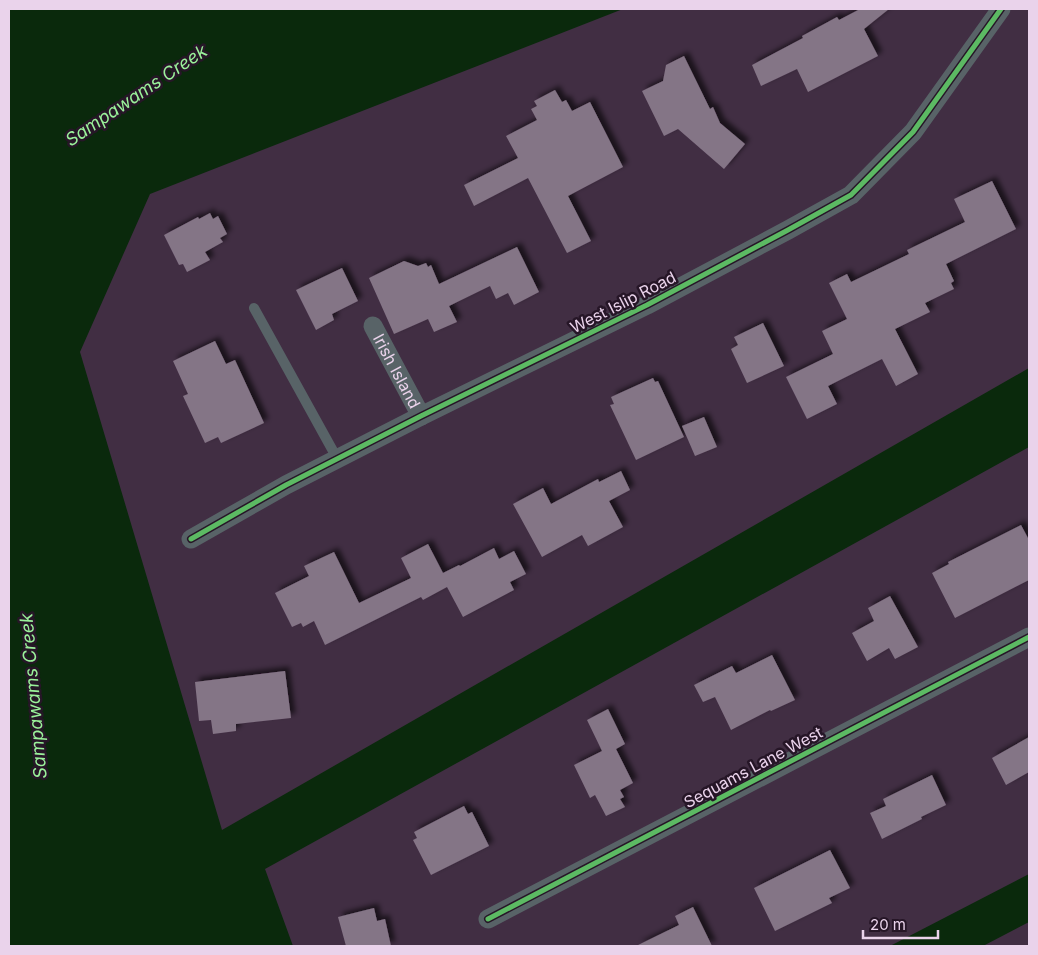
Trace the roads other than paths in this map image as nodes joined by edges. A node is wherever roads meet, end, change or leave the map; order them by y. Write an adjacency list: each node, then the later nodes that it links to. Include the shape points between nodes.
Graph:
1 (1001, 9): 4 (street, West Islip Road, via 913,132 851,194 647,305)
2 (254, 308): 5 (lane)
3 (374, 326): 4 (street, Irish Island)
4 (421, 416): 5 (street, West Islip Road)
5 (338, 460): 6 (street, West Islip Road, via 286,485)
6 (191, 539)
7 (1029, 637): 8 (street, Sequams Lane West)
8 (488, 919)

